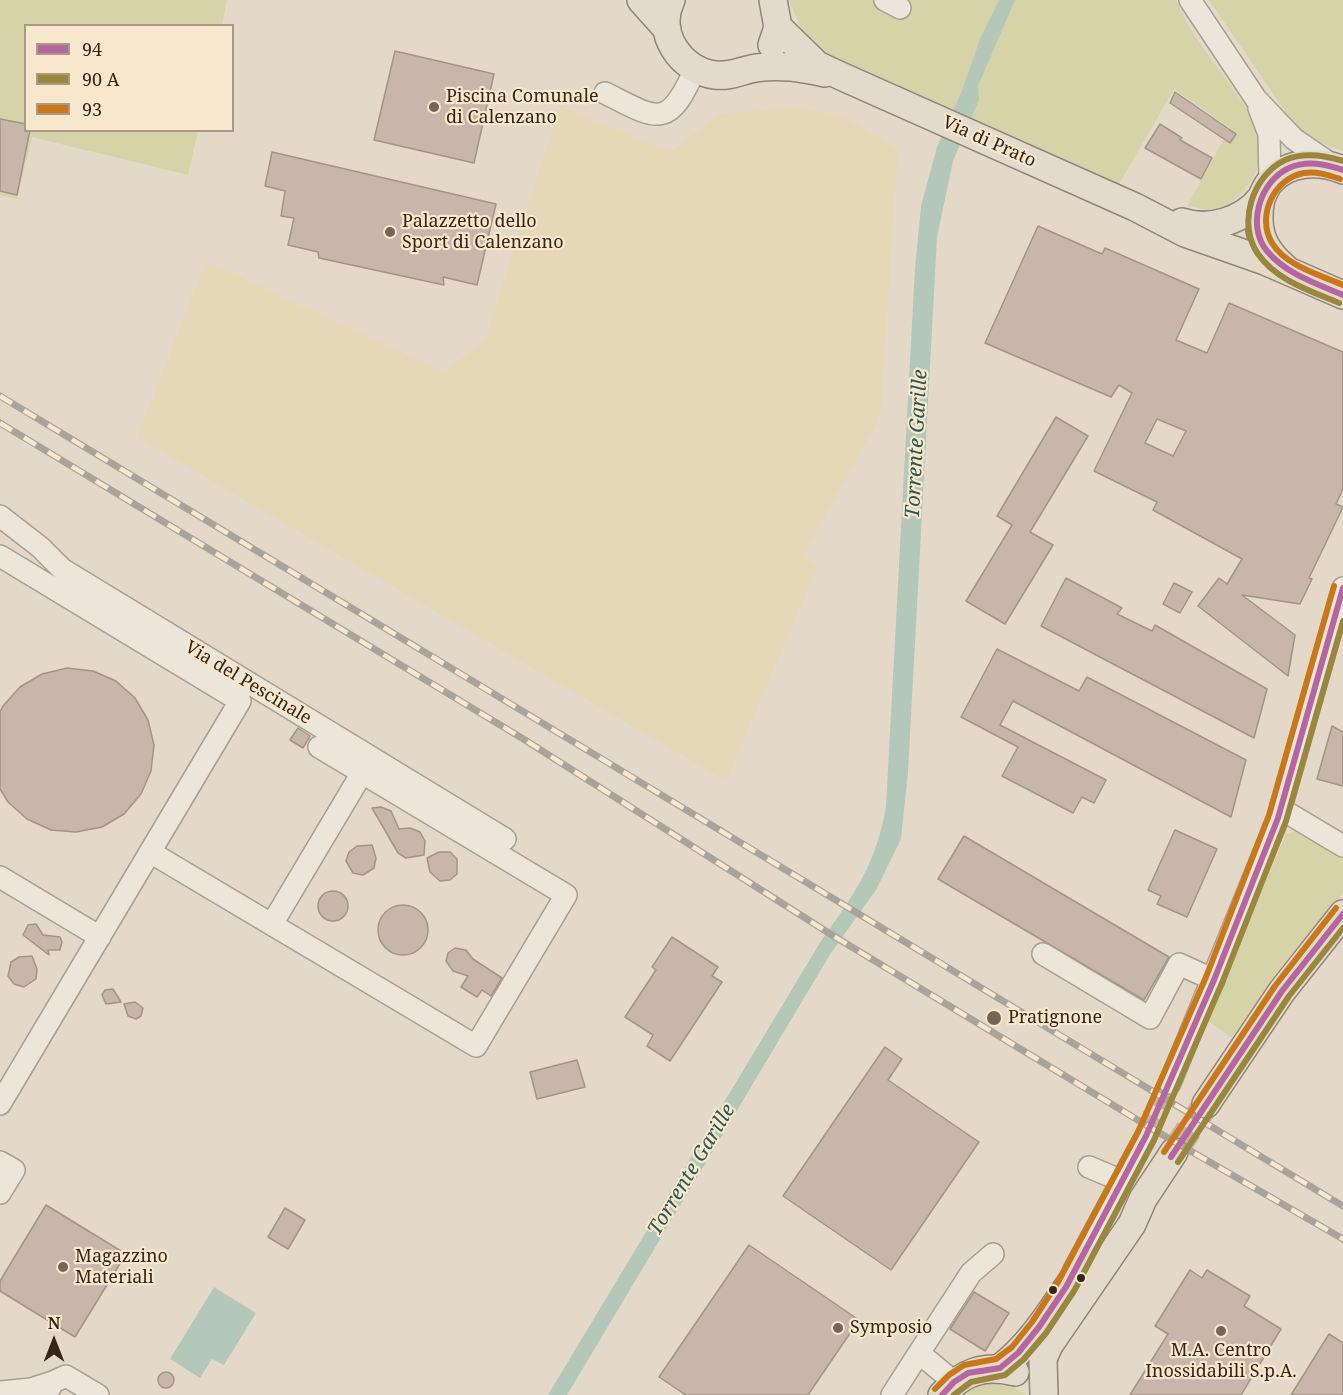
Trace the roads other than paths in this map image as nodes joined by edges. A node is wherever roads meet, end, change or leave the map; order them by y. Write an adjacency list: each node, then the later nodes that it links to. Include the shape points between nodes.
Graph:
1 (641, 0): 6 (main road)
2 (671, 0): 6 (main road, via 666,13)
3 (773, 0): 5 (main road)
4 (1190, 0): 11 (street)
5 (778, 27): 8 (main road, via 770,50); 9 (main road, Via di Prato, via 818,64)
6 (667, 29): 7 (main road, via 676,52)
7 (695, 69): 8 (main road, Via di Prato, via 722,76); 10 (street, via 683,97 664,113 651,116)
8 (752, 69): 9 (main road, Via di Prato, via 787,66)
9 (843, 77): 14 (main road, Via di Prato)
10 (605, 93)
11 (1256, 99): 12 (street, via 1294,139); 13 (street, via 1269,134)
12 (1339, 169): 13 (main road, Via di Prato, via 1310,163 1289,168)
13 (1265, 190): 14 (main road, Via di Prato, via 1241,216 1217,224 1198,226); 15 (main road, Via di Prato, via 1257,217 1258,232 1265,249)
14 (1135, 207): 15 (main road, Via di Prato, via 1185,233)
15 (1289, 271): 16 (main road, Via di Prato)
16 (1343, 295)
17 (0, 516): 23 (street, Via del Pescinale, via 62,569)
18 (0, 556): 25 (street, via 240,701)
19 (1343, 588): 22 (street)
20 (318, 747): 21 (street)
21 (362, 773): 28 (street); 28 (street, via 566,895 476,1046)
22 (1281, 809): 24 (street); 31 (street)
23 (505, 839)
24 (1343, 846)
25 (150, 852): 28 (street); 29 (street)
26 (0, 877): 29 (street)
27 (1343, 914): 34 (main road, via 1282,991)
28 (272, 924)
29 (100, 937): 33 (street)
30 (1043, 954): 31 (street, via 1150,1018 1179,964)
31 (1214, 980): 32 (street)
32 (1170, 1083)
33 (0, 1104)
34 (1206, 1104)
35 (1146, 1136): 39 (street)
36 (1174, 1152): 41 (main road)
37 (7, 1166): 40 (street)
38 (1089, 1167): 39 (street)
39 (1122, 1181): 43 (street)
40 (0, 1193)
41 (1143, 1199): 43 (main road, via 1120,1220); 51 (main road, via 1131,1224 1050,1345 1043,1359)
42 (993, 1254): 44 (street, via 971,1273)
43 (1066, 1287): 45 (main road, via 1029,1341)
44 (919, 1353): 47 (street); 50 (street)
45 (1000, 1368): 47 (main road, via 968,1373); 51 (main road, via 1017,1372)
46 (49, 1388): 48 (street); 49 (street, via 66,1376)
47 (948, 1388)
48 (0, 1392)
49 (98, 1395)
50 (892, 1395)
51 (1044, 1395)

